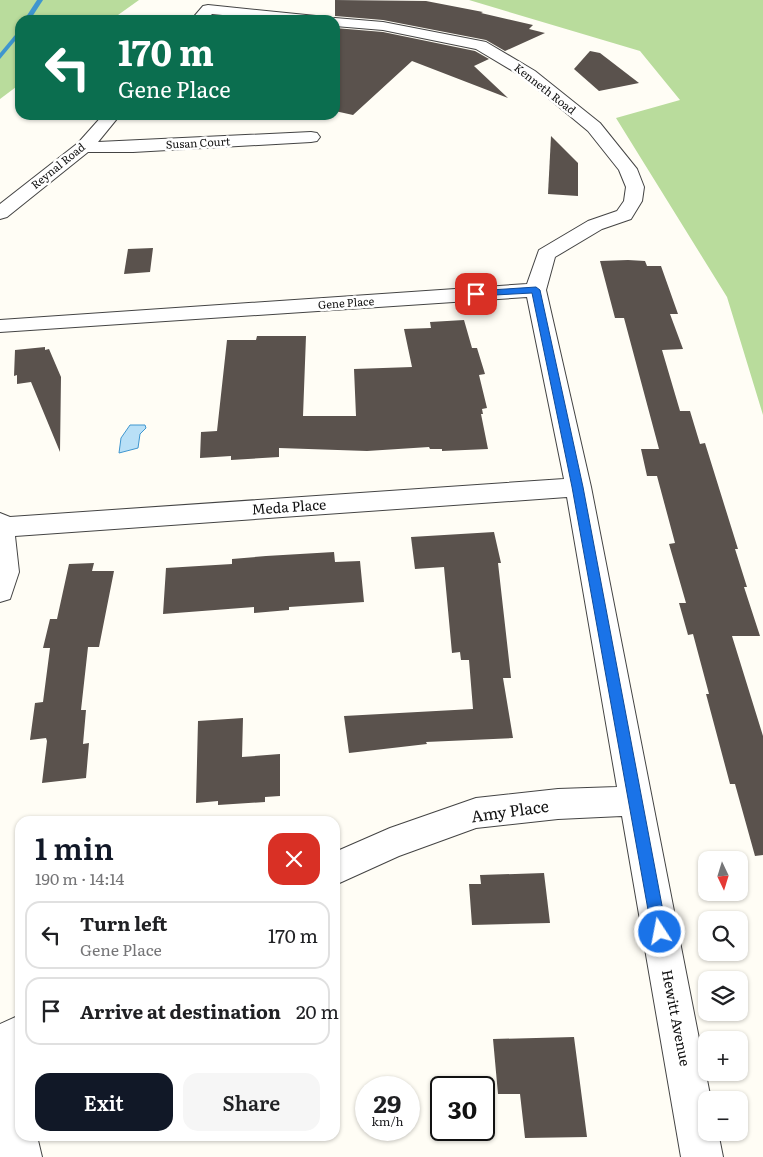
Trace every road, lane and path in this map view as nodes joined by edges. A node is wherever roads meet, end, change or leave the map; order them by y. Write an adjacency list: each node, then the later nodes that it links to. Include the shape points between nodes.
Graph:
1 (203, 15): 2 (street, via 208,9)
2 (267, 15)
3 (340, 22): 8 (street, Kenneth Road, via 383,26 481,45 529,74 594,127 628,169 635,187 633,201 624,215 595,225 546,254)
4 (108, 120): 6 (street, Reynal Road)
5 (311, 137): 6 (street, Susan Court)
6 (84, 147): 7 (street, Reynal Road)
7 (0, 213)
8 (536, 290): 9 (street, Gene Place); 10 (street, Hewitt Avenue)
9 (0, 326)
10 (578, 487): 11 (street, Meda Place); 13 (street, Hewitt Avenue)
11 (0, 525): 12 (street, via 4,572)
12 (0, 592)
13 (635, 801): 14 (street, Amy Place, via 558,804 476,813 390,844); 21 (street, Hewitt Avenue)
14 (340, 867)
15 (15, 1036): 16 (street)
16 (0, 1044)
17 (0, 1052): 18 (street)
18 (15, 1127)
19 (18, 1141): 20 (street)
20 (21, 1157)
21 (702, 1157)

